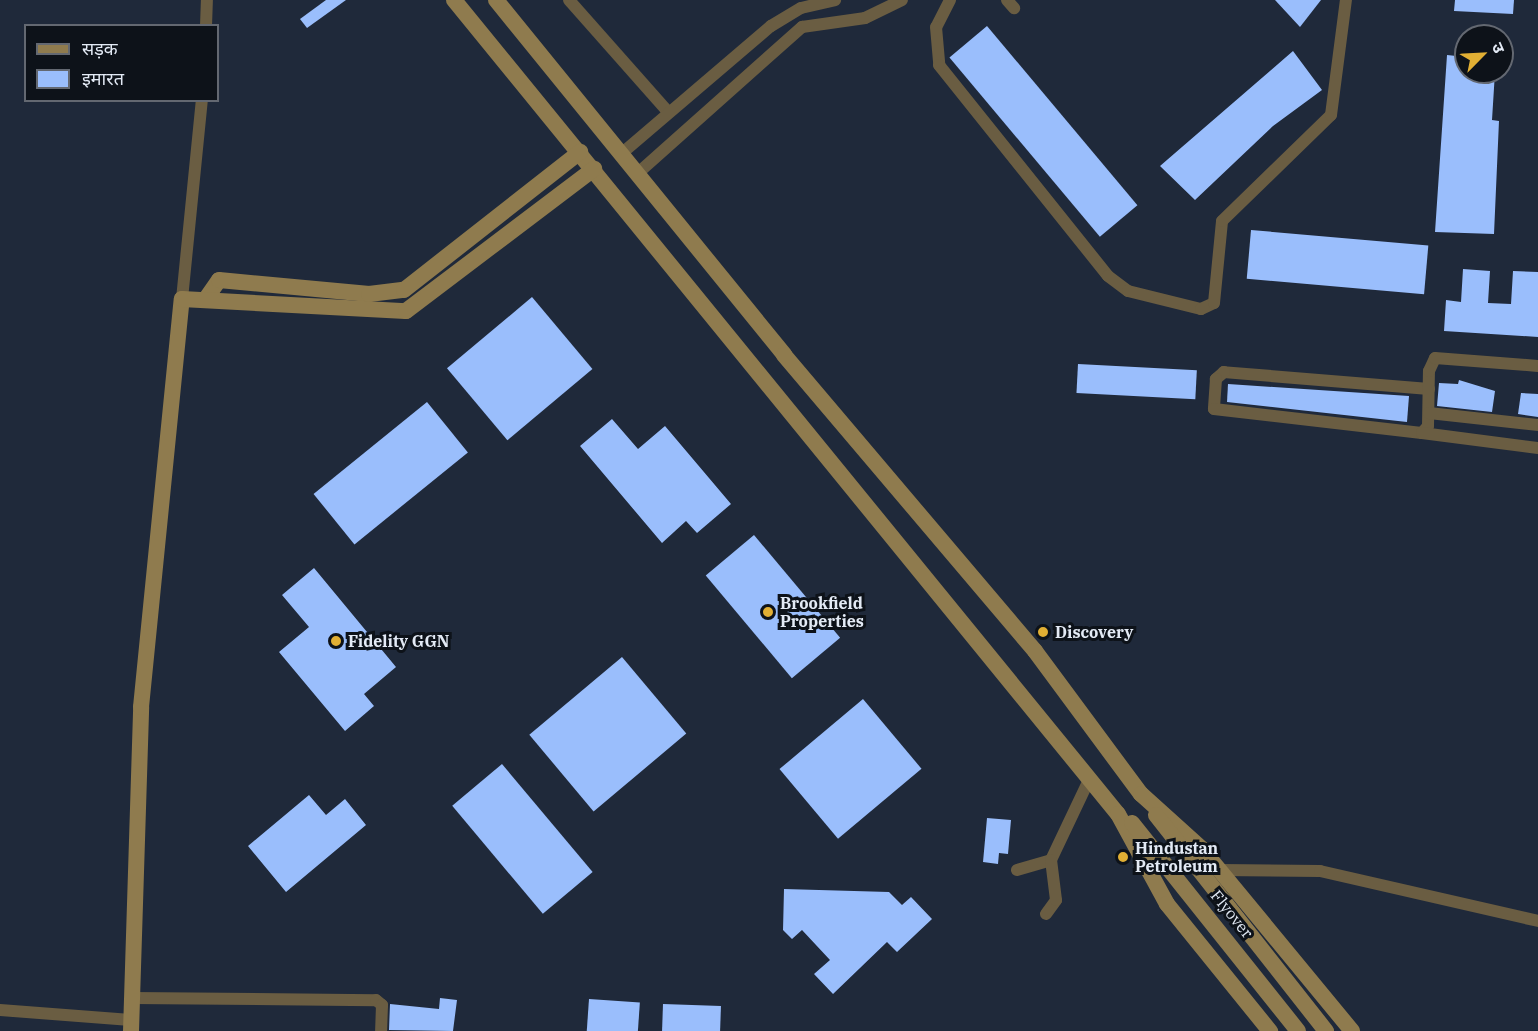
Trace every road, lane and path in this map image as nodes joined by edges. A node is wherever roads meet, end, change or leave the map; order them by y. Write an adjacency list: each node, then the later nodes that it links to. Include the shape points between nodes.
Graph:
1 (207, 0): 9 (street)
2 (454, 0): 14 (main road)
3 (496, 0): 15 (main road)
4 (569, 0): 12 (street)
5 (835, 0): 10 (street, via 791,13)
6 (902, 0): 13 (street, via 865,18 810,23)
7 (950, 0): 8 (street, via 936,27 939,65 1107,276 1128,291 1201,309 1214,303 1222,221 1331,115)
8 (1346, 0)
9 (206, 24)
10 (686, 96): 12 (street); 13 (street)
11 (202, 102): 20 (street)
12 (668, 112): 15 (street)
13 (700, 114): 17 (street)
14 (580, 152): 16 (main road); 19 (main road)
15 (621, 154): 17 (main road)
16 (594, 169): 23 (main road); 30 (main road)
17 (638, 173): 31 (main road, via 1035,651)
18 (292, 287): 19 (main road, via 369,294); 21 (main road, via 219,280); 22 (main road)
19 (404, 290): 23 (main road)
20 (182, 299): 21 (main road); 38 (main road, via 141,707)
21 (205, 300): 22 (main road)
22 (293, 306): 23 (main road, via 397,314)
23 (417, 306)
24 (1538, 366): 25 (street, via 1441,356 1432,363)
25 (1429, 389): 26 (street); 28 (street, via 1224,372 1216,379 1218,412)
26 (1429, 413): 27 (street); 28 (street)
27 (1538, 425)
28 (1422, 433): 29 (street)
29 (1538, 448)
30 (1090, 778): 32 (main road); 33 (street)
31 (1141, 794): 35 (main road); 44 (main road, Flyover)
32 (1118, 814): 42 (main road, via 1167,904); 43 (main road, Flyover, via 1133,824)
33 (1051, 860): 34 (street); 36 (street, via 1056,900)
34 (1017, 870)
35 (1219, 870): 37 (street, via 1320,871); 45 (main road)
36 (1046, 914)
37 (1538, 921)
38 (131, 998): 40 (main road); 41 (street, via 376,1000 382,1005)
39 (0, 1010): 40 (street)
40 (131, 1025)
41 (381, 1031)
42 (1270, 1031)
43 (1298, 1031)
44 (1326, 1031)
45 (1352, 1031)

